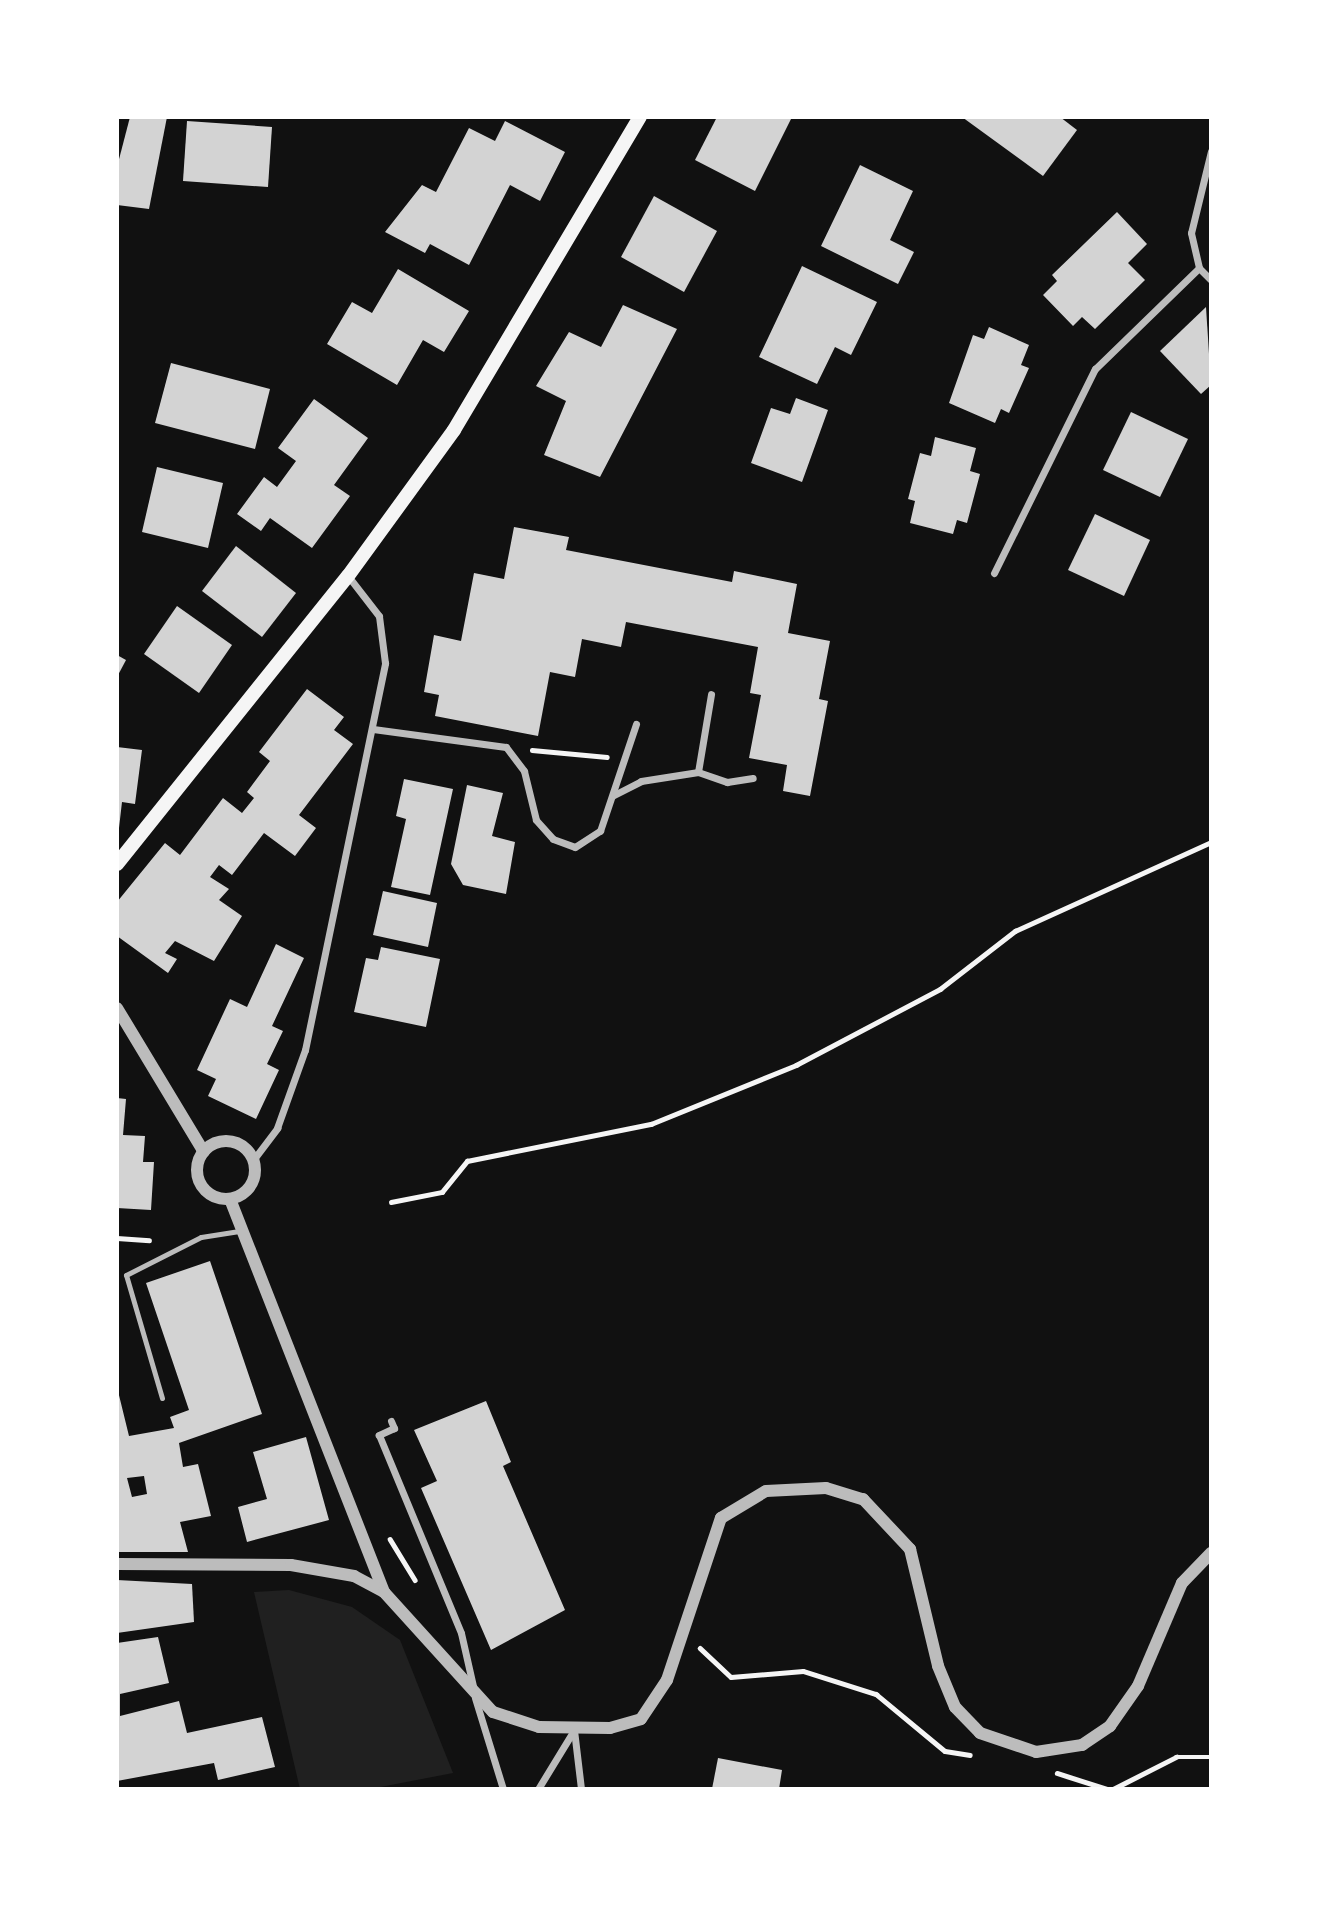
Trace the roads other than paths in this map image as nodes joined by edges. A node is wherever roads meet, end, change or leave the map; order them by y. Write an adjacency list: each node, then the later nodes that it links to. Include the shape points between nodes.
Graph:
1 (639, 117): 6 (main road, via 496,366)
2 (1211, 151): 3 (street, via 1191,233)
3 (1199, 268): 4 (street); 5 (street, via 1094,369)
4 (1211, 279)
5 (994, 573)
6 (348, 576): 9 (street, via 379,616 386,644); 13 (main road)
7 (711, 694): 10 (street)
8 (636, 724): 12 (street)
9 (373, 729): 12 (street, via 506,747 524,771 536,820 552,839 575,847 600,831); 16 (street, via 305,1050 268,1146)
10 (698, 772): 11 (street, via 727,782); 12 (street, via 641,781)
11 (753, 778)
12 (614, 795)
13 (117, 864)
14 (117, 1008): 15 (street)
15 (204, 1152): 16 (street, via 230,1141); 17 (street, via 200,1183 211,1195)
16 (254, 1159): 17 (street, via 253,1182)
17 (230, 1199): 18 (street)
18 (238, 1231): 19 (lane, via 201,1237 125,1275); 23 (street)
19 (162, 1398)
20 (391, 1420): 24 (street, via 394,1428 379,1434 461,1633)
21 (1211, 1553): 25 (street, via 1182,1583 1124,1710 1096,1737 1065,1750 1017,1749 980,1733 962,1716 937,1667 910,1549 863,1499 826,1488 766,1491 721,1518 667,1680 641,1718)
22 (117, 1564): 23 (street, via 291,1565 354,1576)
23 (384, 1592): 24 (street)
24 (475, 1696): 25 (street, via 522,1724); 26 (street)
25 (574, 1730): 27 (street); 28 (street)
26 (503, 1789)
27 (538, 1789)
28 (581, 1789)

